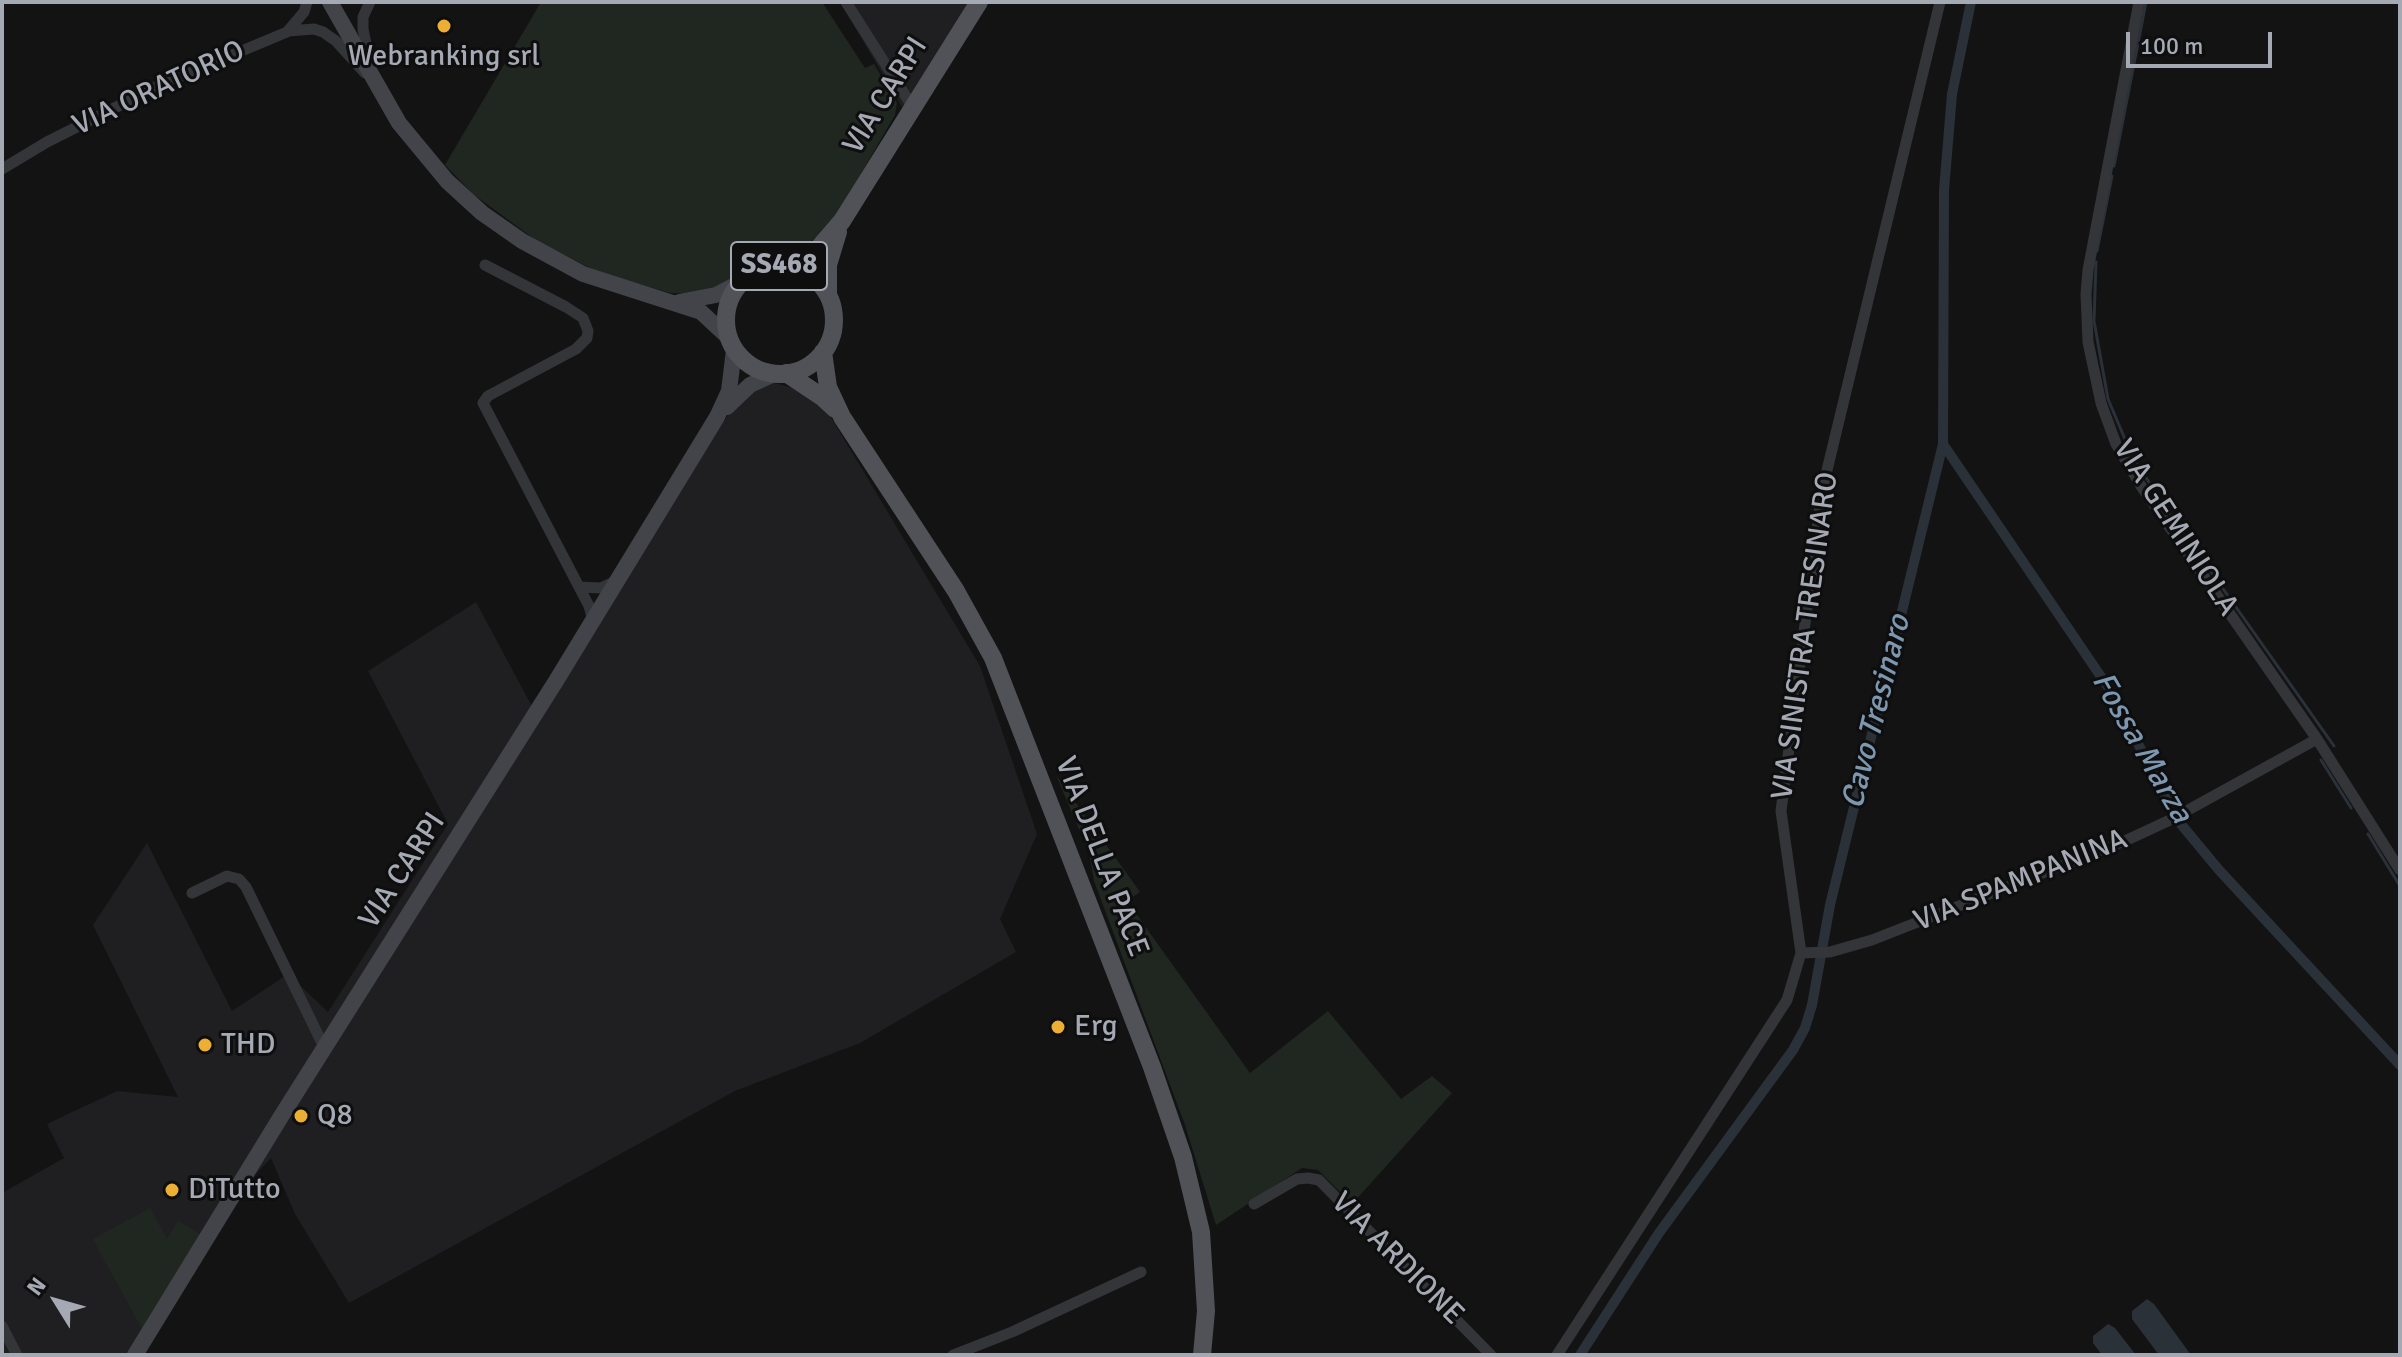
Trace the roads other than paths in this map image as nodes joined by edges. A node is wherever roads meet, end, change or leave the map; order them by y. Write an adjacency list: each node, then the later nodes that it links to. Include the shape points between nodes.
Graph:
1 (307, 2): 8 (street)
2 (330, 2): 9 (main road)
3 (370, 2): 9 (street, via 363,29)
4 (846, 2): 10 (street)
5 (979, 2): 10 (main road, VIA CARPI / SS468)
6 (1940, 2): 29 (street, VIA SINISTRA TRESINARO, via 1822,491 1781,811)
7 (2139, 2): 26 (street, VIA GEMINIOLA, via 2088,270 2086,317 2096,383 2128,465)
8 (287, 32): 9 (street, via 323,32); 11 (street, VIA ORATORIO, via 158,86)
9 (374, 83): 17 (main road, via 447,181 502,228 583,274)
10 (912, 106): 12 (main road, VIA CARPI / SS468)
11 (2, 169)
12 (842, 221): 14 (main road, VIA CARPI / SS468, via 817,250); 16 (main road, VIA CARPI / SS468, via 828,265)
13 (485, 265): 24 (street, via 566,307 583,318 588,331 576,349 483,403)
14 (781, 266): 15 (main road, VIA CARPI / SS468, via 767,267); 16 (main road, SS468, via 808,274)
15 (741, 282): 17 (main road, via 716,295); 18 (main road, VIA CARPI / SS468, via 728,302 726,326)
16 (828, 295): 19 (main road, VIA CARPI / SS468, via 833,324)
17 (673, 303): 18 (main road, via 701,312)
18 (732, 344): 20 (main road, via 751,366); 21 (main road, VIA CARPI, via 729,391)
19 (823, 352): 20 (main road, VIA CARPI, via 807,367); 22 (main road, VIA DELLA PACE / SS468, via 828,387)
20 (780, 374): 21 (main road, VIA CARPI, via 741,392); 22 (main road, VIA DELLA PACE, via 822,397)
21 (717, 417): 23 (main road, VIA CARPI)
22 (842, 417): 37 (main road, VIA DELLA PACE, via 956,591 993,658 1135,1022 1175,1130 1196,1207 1205,1272)
23 (617, 581): 24 (street, via 601,588); 25 (main road, VIA CARPI)
24 (579, 587): 25 (street)
25 (593, 620): 30 (main road, VIA CARPI)
26 (2317, 739): 27 (street, VIA GEMINIOLA); 29 (street, VIA SPAMPANINA, via 2127,840 1872,940 1830,952)
27 (2400, 870)
28 (192, 893): 30 (street, via 227,876 246,887)
29 (1801, 953): 39 (street, VIA SINISTRA TRESINARO, via 1787,1000)
30 (324, 1047): 35 (main road, VIA CARPI)
31 (1254, 1204): 38 (street, VIA ARDIONE, via 1297,1179 1319,1180)
32 (1141, 1272): 36 (street)
33 (2, 1326): 34 (street)
34 (17, 1355)
35 (135, 1355)
36 (953, 1355)
37 (1202, 1355)
38 (1491, 1355)
39 (1557, 1355)

